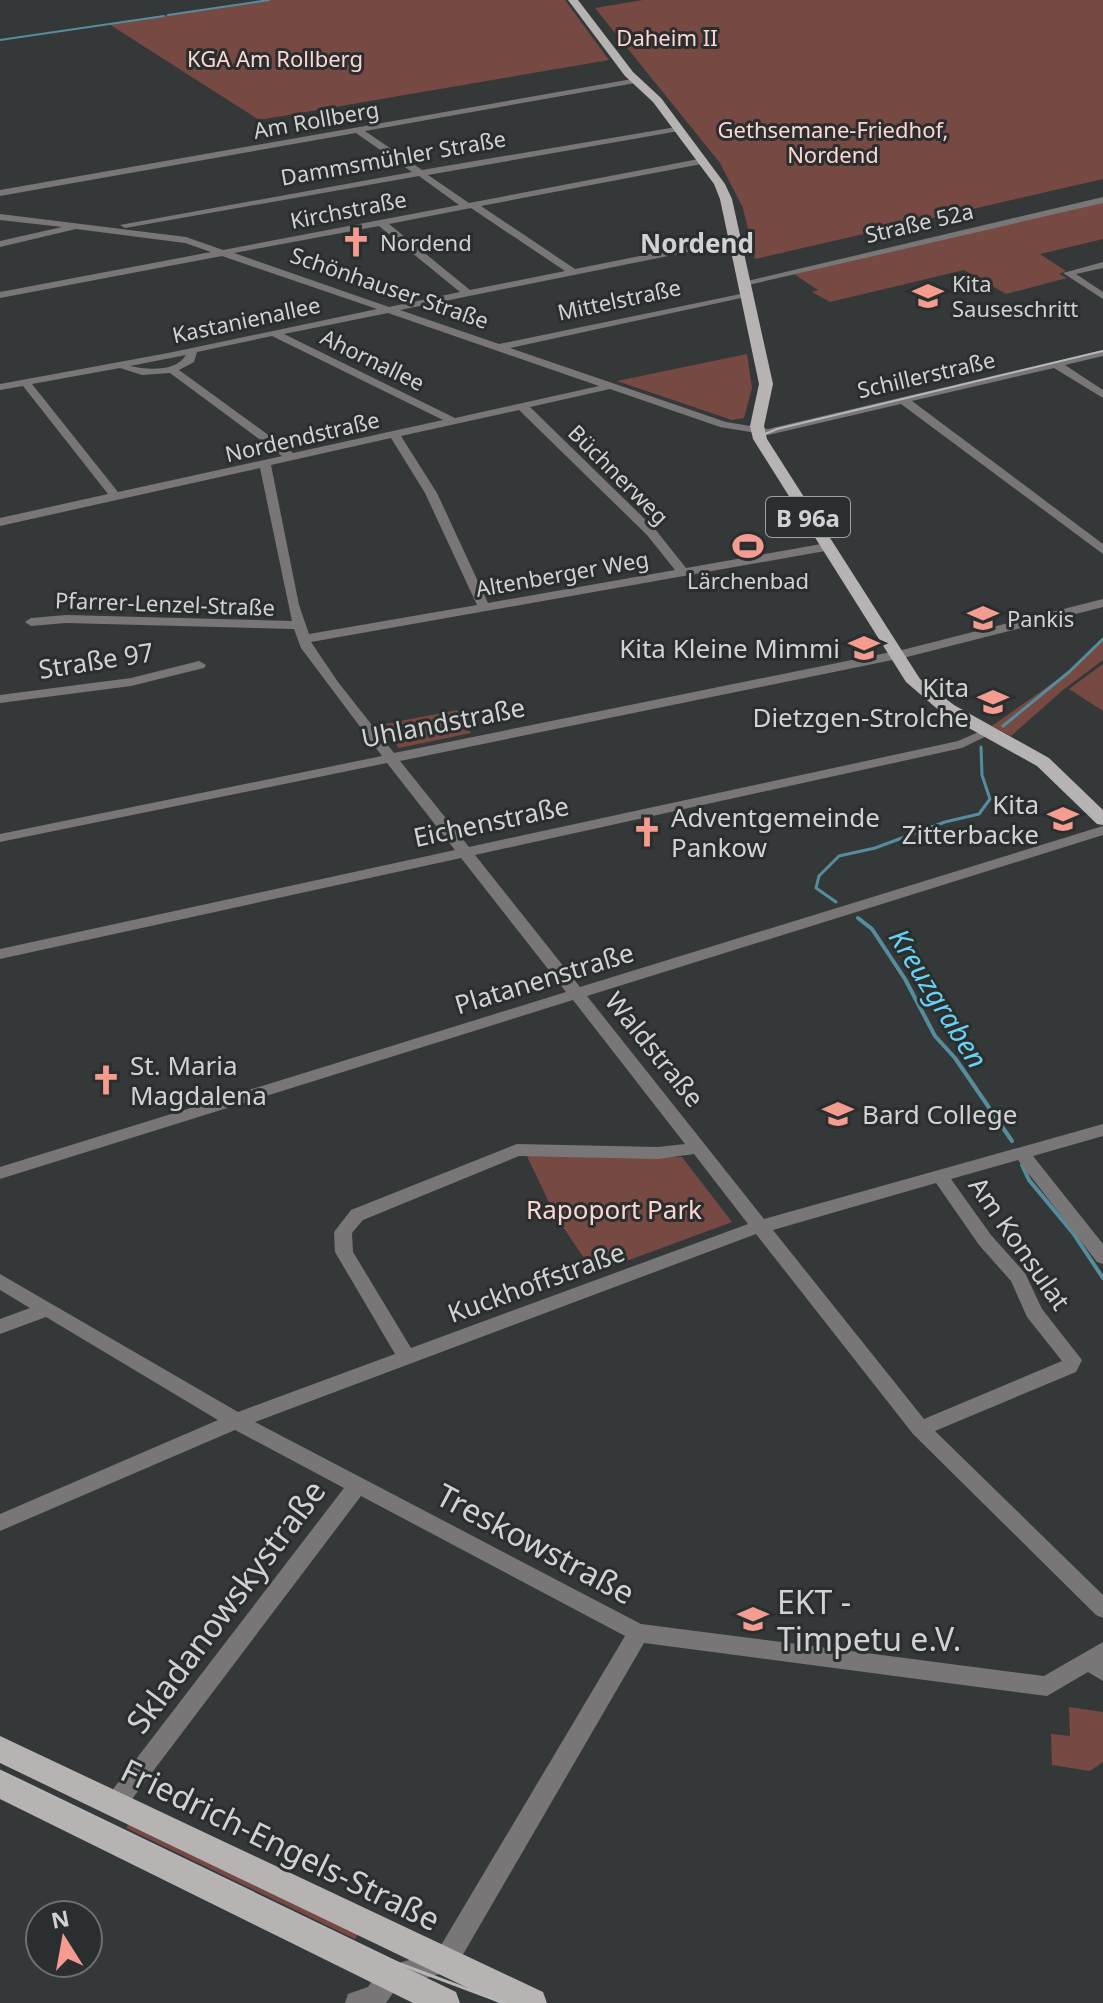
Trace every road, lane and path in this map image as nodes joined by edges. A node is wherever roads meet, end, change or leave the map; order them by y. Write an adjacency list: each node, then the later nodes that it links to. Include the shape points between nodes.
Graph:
1 (573, 0): 2 (main road)
2 (583, 7): 3 (main road)
3 (637, 78): 4 (main road); 5 (street, Am Rollberg)
4 (679, 128): 6 (main road); 7 (street, Dammsmühler Straße)
5 (358, 130): 7 (street); 8 (street, Am Rollberg)
6 (704, 161): 10 (street, Kirchstraße); 15 (main road, via 724,194)
7 (418, 173): 10 (street); 14 (street, Dammsmühler Straße)
8 (0, 193)
9 (1103, 200): 20 (street, Straße 52a)
10 (470, 206): 12 (street, Kirchstraße); 19 (street)
11 (0, 217): 13 (street, Schönhauser Straße)
12 (382, 223): 17 (street, Kirchstraße); 21 (street)
13 (77, 226): 14 (street, Schönhauser Straße); 16 (street)
14 (115, 230): 17 (street, Schönhauser Straße, via 177,237)
15 (735, 240): 19 (street, Kastanienallee); 20 (main road)
16 (0, 244)
17 (224, 252): 22 (street, Kirchstraße); 24 (street, Schönhauser Straße)
18 (1103, 265): 23 (street, via 1068,273)
19 (572, 272): 21 (street, Kastanienallee)
20 (745, 288): 26 (street, Mittelstraße); 39 (main road, via 766,384)
21 (467, 293): 24 (street, Kastanienallee)
22 (0, 295)
23 (1103, 296)
24 (391, 309): 25 (street, Kastanienallee); 26 (street, Schönhauser Straße)
25 (274, 333): 27 (street, Kastanienallee); 38 (street, Ahornallee)
26 (501, 347): 33 (street, Schönhauser Straße)
27 (192, 350): 30 (street, Kastanienallee); 31 (street, via 190,360)
28 (1103, 353): 29 (street, Schillerstraße)
29 (1056, 364): 35 (street); 36 (street, Schillerstraße)
30 (116, 365): 31 (street, via 141,372); 32 (street, Kastanienallee)
31 (172, 370): 41 (street)
32 (25, 382): 34 (street, Kastanienallee); 43 (street)
33 (611, 386): 37 (street, Nordendstraße); 39 (street, Schönhauser Straße)
34 (0, 387)
35 (1103, 395)
36 (903, 400): 39 (street, Schillerstraße); 46 (street)
37 (523, 407): 38 (street, Nordendstraße); 47 (street, Büchnerweg, via 651,532)
38 (455, 422): 40 (street, Nordendstraße)
39 (758, 432): 45 (main road, B 96a)
40 (395, 435): 41 (street, Nordendstraße); 49 (street, via 431,493)
41 (292, 458): 42 (street, Nordendstraße)
42 (265, 465): 43 (street, Nordendstraße); 51 (street, Waldstraße)
43 (116, 497): 44 (street, Nordendstraße)
44 (0, 522)
45 (827, 547): 47 (street, Altenberger Weg); 52 (main road, B 96a)
46 (1103, 550)
47 (683, 572): 49 (street, Altenberger Weg)
48 (1103, 603): 52 (street, Uhlandstraße)
49 (484, 607): 51 (street, Altenberger Weg)
50 (31, 622): 51 (street, Pfarrer-Lenzel-Straße, via 66,619)
51 (301, 632): 56 (street, Waldstraße, via 313,657)
52 (896, 655): 55 (main road, B 96a, via 924,693); 56 (street, Uhlandstraße)
53 (199, 665): 54 (street, Straße 97, via 131,682)
54 (0, 699)
55 (990, 731): 57 (main road, B 96a, via 1043,762); 60 (street, Eichenstraße, via 962,744)
56 (388, 758): 59 (street, Uhlandstraße); 60 (street, Waldstraße)
57 (1103, 820)
58 (1103, 830): 62 (street, Platanenstraße)
59 (0, 838)
60 (463, 852): 61 (street, Eichenstraße); 62 (street, Waldstraße)
61 (0, 954)
62 (576, 995): 64 (street, Waldstraße); 66 (street, Platanenstraße)
63 (1103, 1130): 65 (street, Kuckhoffstraße)
64 (697, 1148): 68 (street, Waldstraße); 73 (street, via 658,1153 517,1150 357,1215 343,1232 344,1252)
65 (1022, 1153): 67 (street, Kuckhoffstraße); 69 (street)
66 (0, 1173)
67 (939, 1175): 68 (street, Kuckhoffstraße); 75 (street, Am Konsulat, via 1019,1278 1034,1312 1072,1360 1069,1367)
68 (760, 1227): 73 (street, Kuckhoffstraße); 75 (street, Waldstraße)
69 (1103, 1257)
70 (0, 1281): 71 (street, Treskowstraße)
71 (47, 1309): 72 (street); 74 (street, Treskowstraße)
72 (0, 1327)
73 (406, 1357): 74 (street, Kuckhoffstraße)
74 (236, 1421): 76 (street, Treskowstraße); 77 (street, Kuckhoffstraße)
75 (920, 1429): 78 (street, Waldstraße)
76 (358, 1485): 79 (street, Treskowstraße); 83 (street, Skladanowskystraße)
77 (0, 1523)
78 (1103, 1609)
79 (638, 1633): 80 (street, Treskowstraße, via 1047,1686); 84 (street)
80 (1099, 1661)
81 (0, 1749): 83 (main road, Friedrich-Engels-Straße)
82 (1, 1787): 85 (main road)
83 (115, 1804): 84 (main road, Friedrich-Engels-Straße)
84 (445, 1962): 85 (street); 88 (main road, Friedrich-Engels-Straße)
85 (390, 1976): 86 (street, via 376,1997); 87 (main road)
86 (357, 2003)
87 (445, 2003)
88 (532, 2003)

